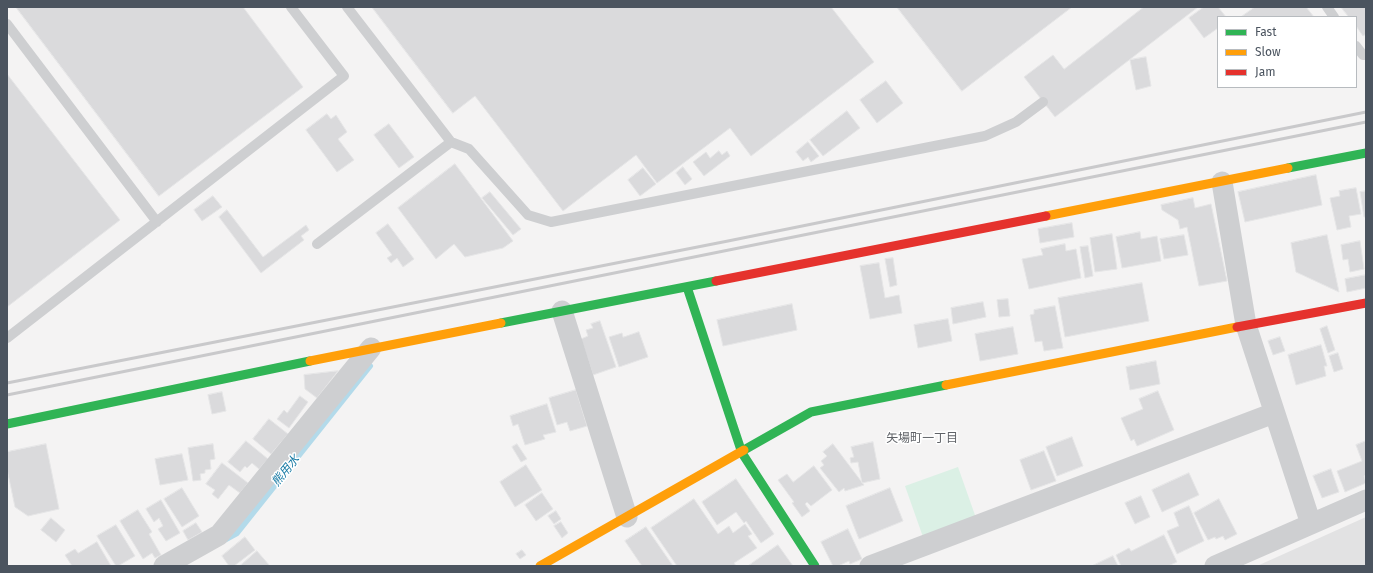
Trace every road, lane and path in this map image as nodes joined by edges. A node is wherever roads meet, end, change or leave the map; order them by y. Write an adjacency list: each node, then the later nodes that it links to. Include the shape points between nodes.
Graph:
1 (291, 7): 12 (lane, via 344,76)
2 (348, 7): 9 (lane)
3 (1327, 7): 4 (lane)
4 (1333, 16)
5 (7, 24): 12 (lane)
6 (1357, 47): 7 (lane)
7 (1366, 55)
8 (1043, 102): 9 (lane, via 1016,122 985,136 551,222 528,215 469,149)
9 (451, 142): 13 (lane)
10 (1366, 153): 11 (street)
11 (1222, 182): 14 (street); 17 (street)
12 (157, 222): 18 (lane)
13 (317, 244)
14 (687, 287): 16 (street); 22 (street)
15 (1366, 303): 17 (street)
16 (562, 311): 19 (street); 24 (street)
17 (1246, 325): 20 (street); 22 (street, via 811,412)
18 (7, 338)
19 (371, 348): 21 (street); 26 (street, via 219,535)
20 (1274, 413): 25 (street); 29 (street)
21 (7, 424)
22 (742, 453): 24 (street); 28 (street)
23 (1366, 500): 25 (street)
24 (627, 517): 27 (street)
25 (1311, 524): 30 (street)
26 (164, 566)
27 (540, 566)
28 (815, 566)
29 (870, 566)
30 (1215, 566)

